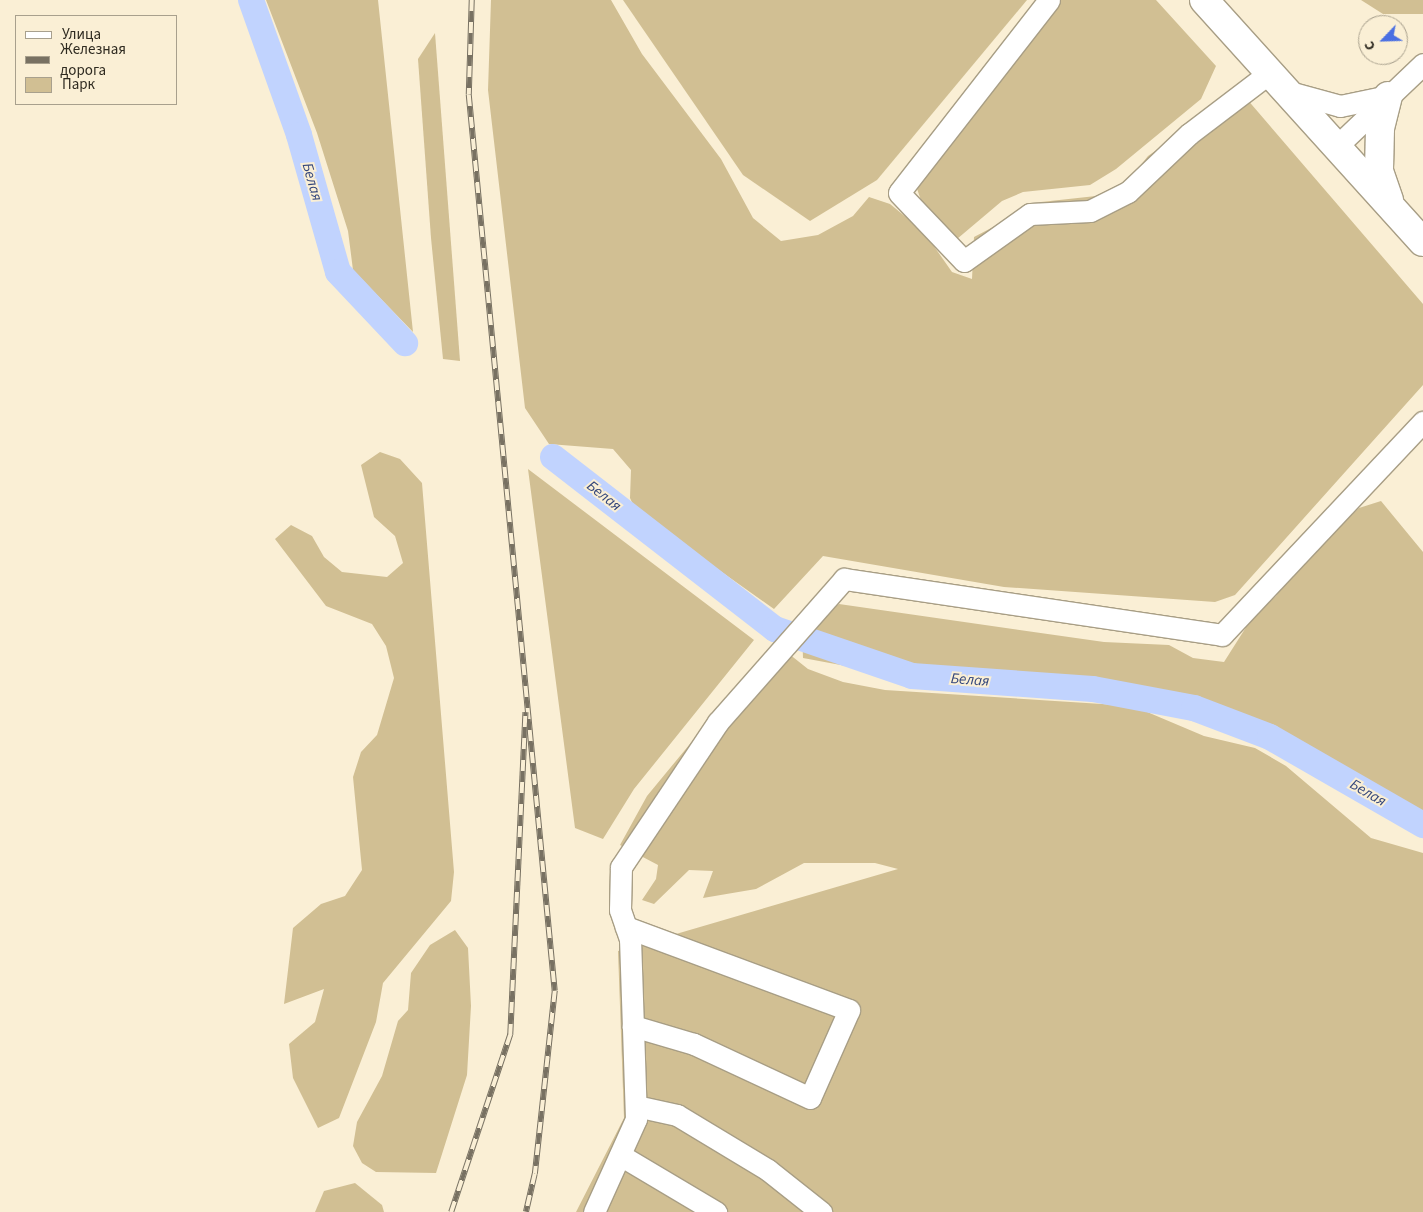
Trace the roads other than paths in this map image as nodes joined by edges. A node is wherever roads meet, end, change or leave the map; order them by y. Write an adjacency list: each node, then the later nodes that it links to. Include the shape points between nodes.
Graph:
1 (1049, 0): 4 (street, via 899,193 964,261 1030,214 1090,211 1128,192 1189,134)
2 (1204, 0): 4 (main road)
3 (1423, 64): 5 (street)
4 (1277, 82): 5 (street, via 1340,106); 6 (main road)
5 (1388, 96): 6 (street); 7 (main road, via 1380,129 1379,171)
6 (1337, 146): 7 (main road)
7 (1392, 209): 8 (main road)
8 (1423, 242)
9 (1423, 422): 10 (street, via 1222,635 844,579 718,722 621,867 620,910)
10 (626, 927): 11 (street, via 630,939); 11 (street, via 849,1010 810,1098 694,1044)
11 (634, 1026): 12 (street)
12 (636, 1106): 13 (street, via 636,1119); 16 (street, via 677,1115 768,1170)
13 (620, 1155): 14 (street); 15 (street)
14 (594, 1212)
15 (716, 1212)
16 (821, 1212)

